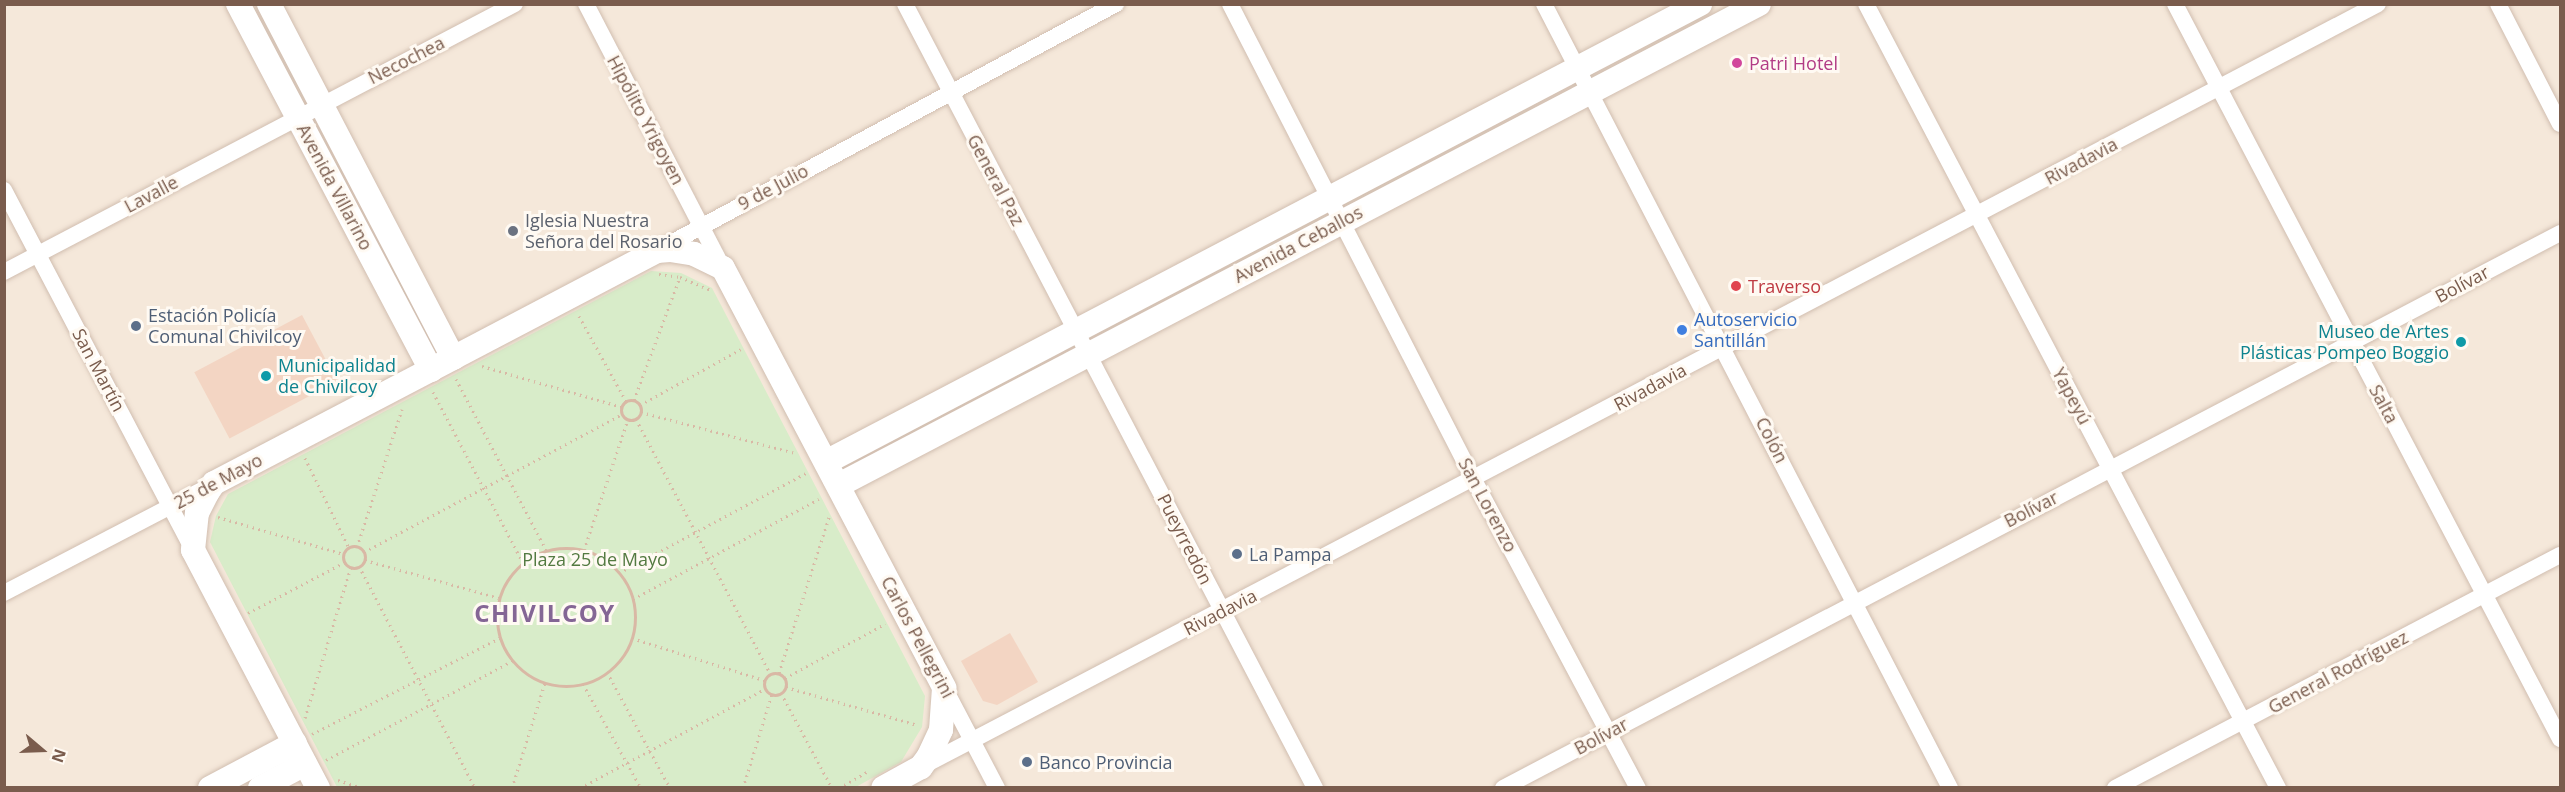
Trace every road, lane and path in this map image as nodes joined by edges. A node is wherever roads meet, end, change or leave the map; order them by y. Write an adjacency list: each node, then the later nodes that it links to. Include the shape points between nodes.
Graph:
1 (238, 4): 20 (main road, Avenida Villarino)
2 (269, 4): 19 (main road, Avenida Villarino)
3 (515, 4): 19 (street, Necochea)
4 (586, 4): 26 (street, Hipólito Yrigoyen)
5 (904, 4): 17 (street, General Paz)
6 (1116, 4): 17 (street, 9 de Julio)
7 (1230, 4): 23 (street, San Lorenzo)
8 (1544, 4): 15 (street, Colón)
9 (1700, 4): 15 (main road, Avenida Ceballos)
10 (1759, 4): 18 (main road, Avenida Ceballos)
11 (1866, 4): 24 (street, Yapeyú)
12 (2175, 4): 16 (street, Salta)
13 (2378, 4): 16 (street, Rivadavia)
14 (2498, 4): 21 (street)
15 (1577, 68): 18 (street, Colón); 23 (main road, Avenida Ceballos)
16 (2219, 88): 24 (street, Rivadavia); 39 (street, Salta)
17 (951, 94): 26 (street, 9 de Julio); 37 (street, General Paz)
18 (1591, 94): 25 (main road, Avenida Ceballos); 40 (street, Colón)
19 (322, 104): 20 (street, Necochea); 46 (main road, Avenida Villarino)
20 (297, 116): 28 (street, Lavalle); 47 (main road, Avenida Villarino)
21 (2560, 124)
22 (4, 190): 28 (street, San Martín)
23 (1330, 198): 25 (street, San Lorenzo); 37 (main road, Avenida Ceballos)
24 (1977, 216): 40 (street, Rivadavia); 64 (street, Yapeyú)
25 (1342, 221): 42 (main road, Avenida Ceballos); 66 (street, San Lorenzo)
26 (701, 225): 29 (street, 9 de Julio); 30 (street, Hipólito Yrigoyen)
27 (2560, 233): 39 (street, Bolívar)
28 (38, 255): 31 (street, Lavalle); 72 (street, San Martín)
29 (657, 262): 30 (main road, via 694,254); 32 (path); 46 (main road, 9 de Julio)
30 (723, 268): 63 (main road, Hipólito Yrigoyen)
31 (4, 272)
32 (680, 276): 33 (path, via 709,289); 49 (path)
33 (714, 299)
34 (588, 310): 35 (path)
35 (578, 315): 36 (path); 50 (path)
36 (568, 320)
37 (1078, 331): 42 (street, General Paz); 63 (main road, Avenida Ceballos)
38 (735, 339): 41 (path)
39 (2352, 342): 64 (street, Bolívar); 95 (street, Salta)
40 (1724, 348): 66 (street, Rivadavia); 98 (street, Colón)
41 (741, 349): 43 (path); 51 (path)
42 (1090, 354): 71 (main road, Avenida Ceballos); 100 (street, Pueyrredón)
43 (746, 359)
44 (490, 360): 45 (path)
45 (481, 365): 46 (path); 52 (path)
46 (461, 370): 47 (main road, 9 de Julio); 47 (path); 65 (path)
47 (438, 382): 48 (path); 68 (main road, 25 de Mayo); 69 (path)
48 (423, 396)
49 (634, 400): 50 (path); 51 (path)
50 (626, 401): 52 (path)
51 (640, 405): 54 (path)
52 (622, 407): 55 (path)
53 (393, 411): 79 (path, via 403,406)
54 (641, 412): 56 (path); 60 (path)
55 (622, 414): 57 (path); 65 (path)
56 (636, 418): 57 (path); 78 (path)
57 (628, 419): 83 (path)
58 (790, 442): 60 (path)
59 (314, 452): 61 (path)
60 (795, 453): 63 (path)
61 (304, 457): 62 (path); 80 (path)
62 (294, 463)
63 (816, 468): 67 (path); 71 (main road, Hipólito Yrigoyen); 78 (path)
64 (2110, 468): 98 (street, Bolívar); 126 (street, Yapeyú)
65 (507, 476): 69 (path); 82 (path)
66 (1474, 480): 100 (street, Rivadavia); 128 (street, San Lorenzo)
67 (810, 482)
68 (214, 483): 72 (street, 25 de Mayo); 81 (main road, via 197,513)
69 (483, 488): 84 (path); 90 (path)
70 (815, 490): 71 (path)
71 (829, 492): 75 (path); 87 (path); 118 (main road, Carlos Pellegrini)
72 (170, 506): 81 (street, San Martín); 94 (street, 25 de Mayo)
73 (220, 512): 74 (path)
74 (218, 517): 76 (path); 85 (path)
75 (829, 517): 77 (path); 111 (path)
76 (215, 527)
77 (834, 528)
78 (696, 532): 87 (path); 93 (path)
79 (357, 547): 80 (path); 84 (path)
80 (349, 548): 85 (path)
81 (193, 550): 132 (main road, San Martín)
82 (546, 550): 83 (path); 90 (path)
83 (584, 550): 93 (path)
84 (364, 552): 88 (path)
85 (344, 554): 89 (path)
86 (2560, 555): 95 (street, General Rodríguez)
87 (710, 559): 97 (path); 110 (path)
88 (364, 560): 91 (path); 96 (path)
89 (345, 562): 92 (path); 101 (path)
90 (523, 562): 96 (path)
91 (359, 566): 92 (path); 113 (path)
92 (351, 567): 125 (path)
93 (619, 573): 97 (path)
94 (4, 593)
95 (2485, 595): 126 (street, General Rodríguez); 131 (street, Salta)
96 (499, 598): 106 (path)
97 (633, 599): 107 (path)
98 (1854, 601): 128 (street, Bolívar); 154 (street, Colón)
99 (243, 603): 101 (path)
100 (1222, 611): 130 (street, Rivadavia); 151 (street, Pueyrredón)
101 (248, 613): 103 (path)
102 (879, 613): 104 (path)
103 (253, 622)
104 (885, 624): 105 (path); 112 (path)
105 (890, 634)
106 (500, 638): 108 (path); 113 (path)
107 (632, 638): 109 (path); 114 (path)
108 (512, 661): 115 (path); 122 (path)
109 (608, 672): 116 (path); 133 (path)
110 (770, 673): 111 (path); 114 (path)
111 (779, 673): 112 (path)
112 (785, 678): 117 (path)
113 (418, 680): 122 (path); 132 (path)
114 (764, 680): 119 (path)
115 (545, 683): 116 (path); 143 (path)
116 (584, 684): 134 (path)
117 (786, 687): 120 (path); 127 (path)
118 (944, 688): 130 (street, Carlos Pellegrini); 135 (main road, via 941,730)
119 (765, 689): 121 (path); 133 (path)
120 (781, 693): 121 (path); 148 (path)
121 (772, 694): 147 (path)
122 (431, 704): 132 (path); 142 (path)
123 (299, 710): 125 (path)
124 (921, 715): 127 (path)
125 (304, 720): 132 (path)
126 (2243, 722): 155 (street, General Rodríguez); 156 (street, Yapeyú)
127 (918, 725): 129 (path)
128 (1609, 732): 152 (street, Bolívar); 153 (street, San Lorenzo)
129 (915, 735)
130 (972, 739): 135 (street, Rivadavia); 150 (street, Carlos Pellegrini)
131 (2560, 739)
132 (312, 749): 136 (main road, San Martín); 136 (path); 138 (main road); 139 (main road)
133 (650, 750): 134 (path); 146 (path)
134 (627, 763): 144 (path); 145 (path)
135 (921, 767): 137 (main road, Rivadavia)
136 (324, 778)
137 (879, 778): 149 (path)
138 (210, 788)
139 (260, 788)
140 (340, 788): 141 (path, via 335,779)
141 (362, 788)
142 (475, 788)
143 (512, 788)
144 (580, 788)
145 (641, 788)
146 (670, 788)
147 (743, 788)
148 (832, 788)
149 (839, 788)
150 (997, 788)
151 (1315, 788)
152 (1503, 788)
153 (1638, 788)
154 (1950, 788)
155 (2115, 788)
156 (2278, 788)

